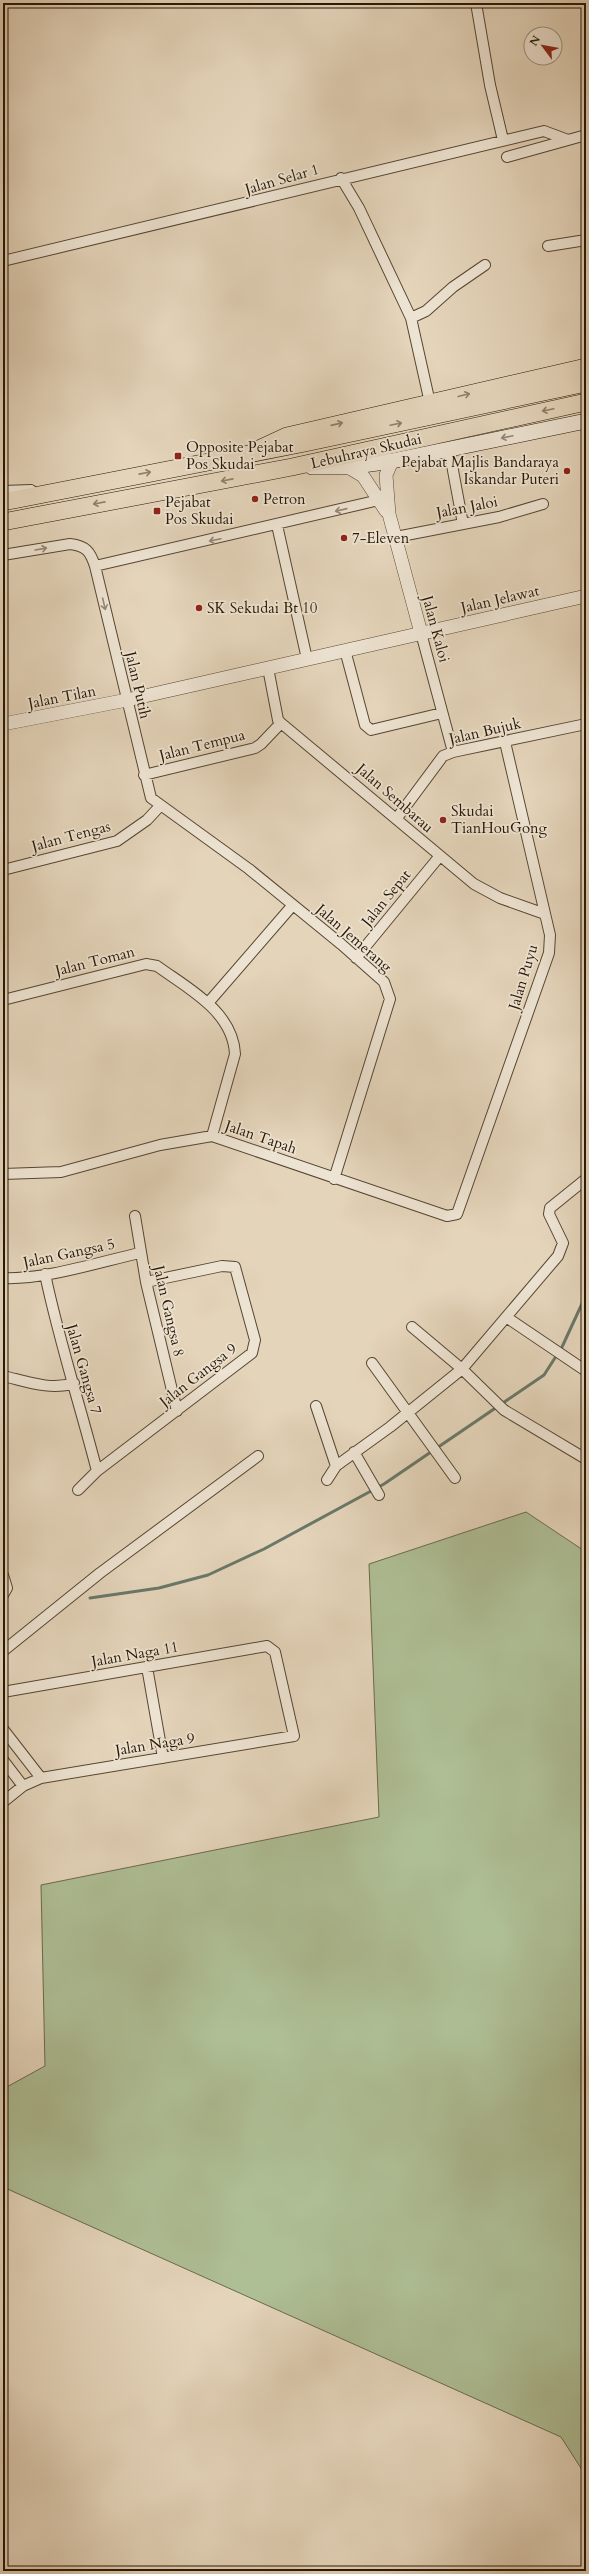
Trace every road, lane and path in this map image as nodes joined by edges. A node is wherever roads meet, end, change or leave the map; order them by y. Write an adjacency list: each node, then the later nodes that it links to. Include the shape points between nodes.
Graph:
1 (476, 3): 3 (street, via 490,85)
2 (586, 135): 4 (street)
3 (503, 140): 4 (street, Jalan Selar 1, via 544,131); 6 (street, Jalan Selar 1)
4 (568, 140): 5 (street)
5 (507, 157)
6 (341, 178): 9 (street, Jalan Selar 1, via 234,208); 11 (street, via 362,213)
7 (586, 240): 8 (street)
8 (548, 246)
9 (3, 261)
10 (485, 265): 11 (street, via 453,287 426,311)
11 (411, 318): 17 (street)
12 (586, 367): 17 (main road, one-way to 12)
13 (586, 378): 15 (main road)
14 (586, 384): 15 (main road, Lebuhraya Skudai)
15 (538, 393): 20 (main road, Lebuhraya Skudai, one-way to 15)
16 (586, 402): 22 (main road, Lebuhraya Skudai, one-way to 22)
17 (430, 403): 20 (main road, one-way to 17, via 287,436)
18 (586, 421): 19 (main road, one-way to 19)
19 (449, 449): 21 (main road); 31 (street)
20 (248, 454): 24 (main road, Lebuhraya Skudai, one-way to 20, via 143,473)
21 (392, 461): 23 (main road); 29 (street, Jalan Kaloi, via 385,480)
22 (292, 467): 23 (main road); 30 (main road, Lebuhraya Skudai, one-way to 30)
23 (348, 467): 26 (street, Jalan Kaloi, via 363,476)
24 (80, 488): 25 (street); 27 (main road, Lebuhraya Skudai)
25 (3, 491)
26 (379, 500): 29 (street, Jalan Kaloi); 32 (street, one-way to 32)
27 (3, 502)
28 (543, 504): 31 (street, Jalan Jaloi)
29 (388, 514): 33 (street, Jalan Kaloi)
30 (3, 522)
31 (463, 524): 33 (street, Jalan Jaloi)
32 (277, 525): 35 (street, one-way to 35); 39 (street)
33 (396, 537): 37 (street, Jalan Kaloi)
34 (3, 555): 35 (street, Jalan Putih, one-way to 35, via 70,544 81,545 90,551)
35 (95, 566): 41 (street, Jalan Putih, one-way to 41)
36 (586, 596): 37 (street, Jalan Jelawat)
37 (421, 633): 38 (street, Jalan Jelawat); 42 (street, Jalan Kaloi)
38 (345, 650): 39 (street, Jalan Jelawat); 42 (street, via 365,725 371,730)
39 (307, 659): 40 (street, Jalan Jelawat)
40 (268, 668): 41 (street, Jalan Tilan); 43 (street, via 278,720)
41 (127, 700): 44 (street, Jalan Tilan); 48 (street, Jalan Putih)
42 (442, 713): 47 (street, Jalan Kaloi)
43 (281, 723): 48 (street, Jalan Tempua, via 255,748); 50 (street, Jalan Sembarau)
44 (3, 724)
45 (586, 724): 46 (street, Jalan Bujuk)
46 (505, 742): 47 (street, Jalan Bujuk); 54 (street, Jalan Puyu)
47 (453, 752): 50 (street, Jalan Bujuk, via 442,756)
48 (144, 775): 49 (street, Jalan Putih, via 151,798)
49 (160, 806): 52 (street, Jalan Tengas, via 148,820 117,841); 53 (street, Jalan Jemerang, via 249,869)
50 (397, 818): 51 (street, Jalan Sembarau)
51 (439, 856): 54 (street, Jalan Sembarau, via 474,884 500,898); 55 (street, Jalan Sepat)
52 (3, 870)
53 (292, 906): 55 (street, Jalan Jemerang); 57 (street)
54 (545, 914): 62 (street, Jalan Puyu, via 550,935 549,953)
55 (356, 958): 60 (street, Jalan Jemerang, via 384,982 390,999)
56 (3, 1000): 57 (street, Jalan Toman, via 146,964 156,966)
57 (208, 1003): 58 (street, Jalan Toman, via 230,1032 235,1054)
58 (212, 1136): 59 (street, Jalan Tapah, via 160,1145 61,1172); 60 (street, Jalan Tapah)
59 (3, 1174)
60 (334, 1179): 62 (street, Jalan Tapah, via 447,1216)
61 (586, 1180): 68 (street, via 550,1208 550,1214 563,1243 558,1256)
62 (457, 1214)
63 (135, 1216): 64 (street, Jalan Gangsa 8)
64 (140, 1253): 65 (street, Jalan Gangsa 5); 67 (street, Jalan Gangsa 8)
65 (45, 1274): 66 (street, Jalan Gangsa 5, via 16,1279); 74 (street, Jalan Gangsa 7, via 58,1336)
66 (3, 1278)
67 (146, 1282): 76 (street, Jalan Gangsa 8); 76 (street, Jalan Gangsa 9, via 222,1266 235,1266 255,1340 252,1353)
68 (506, 1317): 71 (street); 72 (street)
69 (412, 1327): 71 (street)
70 (372, 1363): 77 (street)
71 (462, 1369): 77 (street); 80 (street, via 504,1410)
72 (586, 1371)
73 (3, 1376): 74 (street, via 47,1386 66,1386)
74 (74, 1383): 82 (street, Jalan Gangsa 7)
75 (316, 1406): 81 (street)
76 (177, 1411): 82 (street, Jalan Gangsa 9)
77 (406, 1414): 78 (street); 83 (street)
78 (354, 1452): 81 (street); 86 (street)
79 (258, 1456): 89 (street, via 100,1573)
80 (586, 1459)
81 (336, 1466): 84 (street)
82 (97, 1471): 85 (street, Jalan Gangsa 9)
83 (455, 1478)
84 (327, 1480)
85 (78, 1490)
86 (376, 1490)
87 (3, 1576): 88 (street, via 7,1588)
88 (3, 1595)
89 (3, 1651)
90 (147, 1667): 91 (street, Jalan Naga 11); 93 (street, Jalan Naga 11, via 267,1646 275,1652); 94 (street)
91 (3, 1692)
92 (3, 1729): 96 (street)
93 (294, 1736): 94 (street, Jalan Naga 9)
94 (163, 1758): 96 (street, Jalan Naga 9)
95 (3, 1760): 97 (street)
96 (41, 1778): 97 (street, Jalan Naga 9)
97 (23, 1786): 98 (street, Jalan Naga 9)
98 (3, 1802)

